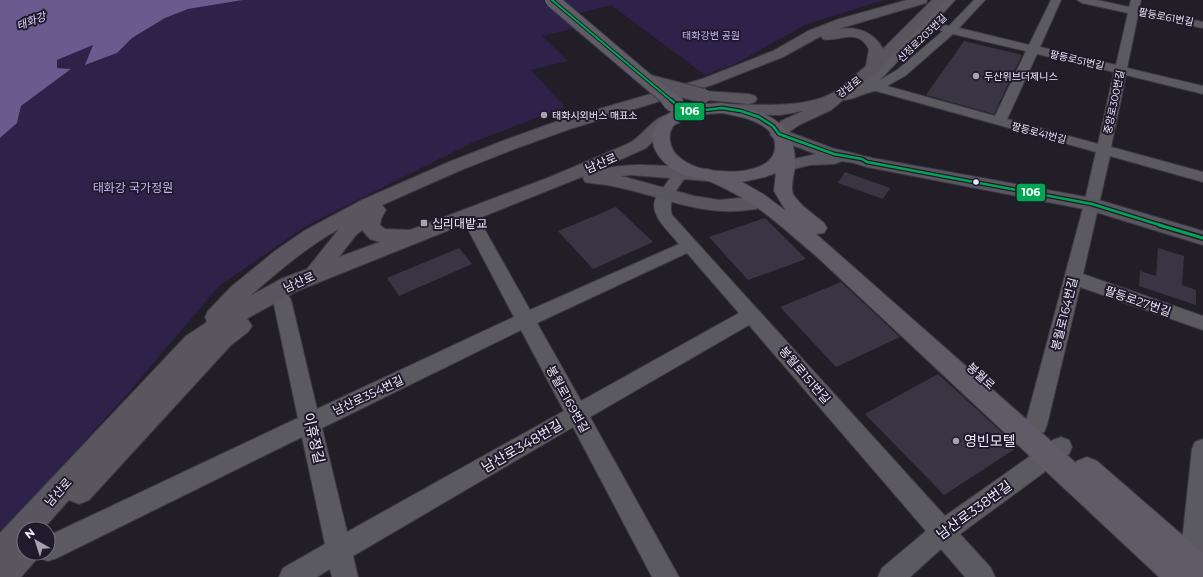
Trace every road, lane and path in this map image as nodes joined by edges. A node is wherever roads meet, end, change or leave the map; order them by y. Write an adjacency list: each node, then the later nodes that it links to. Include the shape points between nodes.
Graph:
1 (552, 0): 17 (main road, bridge)
2 (920, 0): 14 (main road, via 812,34)
3 (939, 0): 15 (main road, 강남로)
4 (950, 0): 15 (street)
5 (961, 0): 11 (street, 신정로203번길)
6 (980, 0): 12 (street)
7 (1056, 0): 13 (street)
8 (1082, 0): 9 (street, 팔등로61번길)
9 (1135, 5): 10 (street, 팔등로61번길); 16 (street, 중앙로300번길)
10 (1203, 25)
11 (935, 26): 12 (street, 팔등로51번길); 15 (street, 신정로203번길, via 904,59)
12 (951, 30): 13 (street, 팔등로51번길); 18 (street, via 901,73)
13 (1034, 50): 16 (street, 팔등로51번길); 24 (street)
14 (778, 54): 15 (main road, via 804,47 832,34 852,33 869,39 874,44); 28 (main road, via 707,82 564,125)
15 (877, 70): 19 (street); 21 (main road, 강남로)
16 (1121, 70): 20 (street, 팔등로51번길); 26 (street, 중앙로300번길)
17 (650, 82): 21 (main road, bridge, via 704,96 785,103); 23 (main road, bridge)
18 (876, 88): 19 (street); 24 (street, 팔등로41번길)
19 (862, 89): 21 (street, via 854,95)
20 (1203, 90)
21 (835, 98): 22 (main road, 강남로, via 780,110); 25 (main road, via 822,109 794,120 781,130)
22 (729, 109): 23 (main road, via 703,108); 25 (main road, via 759,117 773,126)
23 (678, 112): 29 (main road, via 666,124 661,141 664,150); 38 (main road, 남산로, via 630,150)
24 (999, 122): 26 (street, 팔등로41번길)
25 (783, 150): 27 (main road, via 810,160 830,158 858,164); 27 (main road, via 809,146); 30 (main road, via 780,160 761,172 737,177); 51 (main road, 봉월로, via 785,198)
26 (1104, 150): 31 (street, 팔등로41번길); 35 (street, 중앙로300번길)
27 (867, 162): 35 (main road)
28 (455, 166): 36 (main road, via 433,183); 39 (main road, via 369,204)
29 (683, 170): 30 (main road); 32 (main road, 남산로, via 631,170); 33 (street, 봉월로151번길)
30 (711, 175): 34 (main road, via 744,190)
31 (1203, 177)
32 (588, 179): 33 (main road, via 613,180); 37 (main road, 남산로)
33 (666, 194): 34 (main road, via 719,206); 41 (street, 봉월로151번길, via 662,209 665,217)
34 (762, 202): 53 (main road, via 822,250 930,347)
35 (1092, 204): 40 (main road); 43 (street, 봉월로164번길)
36 (376, 210): 38 (main road, via 369,224 371,229 385,237 394,238); 42 (main road, via 349,230)
37 (471, 220): 42 (main road, 남산로); 46 (street, 봉월로169번길)
38 (434, 228): 42 (main road, 남산로)
39 (311, 236): 42 (main road, via 310,262); 48 (main road, via 282,256 238,293)
40 (1203, 238)
41 (691, 245): 45 (street, 봉월로151번길); 46 (street, 남산로354번길)
42 (322, 277): 44 (main road, 남산로); 48 (main road, 남산로, via 290,285 239,312)
43 (1074, 278): 47 (street, 팔등로27번길); 51 (street, 봉월로164번길)
44 (288, 297): 50 (street, 이휴정길); 54 (main road, 남산로, via 252,316 223,339)
45 (752, 314): 49 (street, 남산로348번길); 55 (street, 봉월로151번길)
46 (525, 320): 49 (street, 봉월로169번길); 50 (street, 남산로354번길)
47 (1203, 323)
48 (194, 342): 58 (main road, 남산로)
49 (577, 415): 57 (street, 남산로348번길); 62 (street, 봉월로169번길)
50 (310, 422): 56 (street, 남산로354번길); 57 (street, 이휴정길)
51 (1036, 425): 53 (main road, 봉월로)
52 (1203, 449): 59 (street, via 1194,546)
53 (1055, 452): 55 (street, 남산로338번길); 59 (main road)
54 (51, 521)
55 (942, 532): 63 (street, 남산로338번길); 64 (street, 봉월로151번길)
56 (56, 545)
57 (339, 550): 60 (street, 남산로348번길); 61 (street, 이휴정길)
58 (8, 563)
59 (1186, 569)
60 (292, 577)
61 (345, 577)
62 (666, 577)
63 (891, 577)
64 (982, 577)

